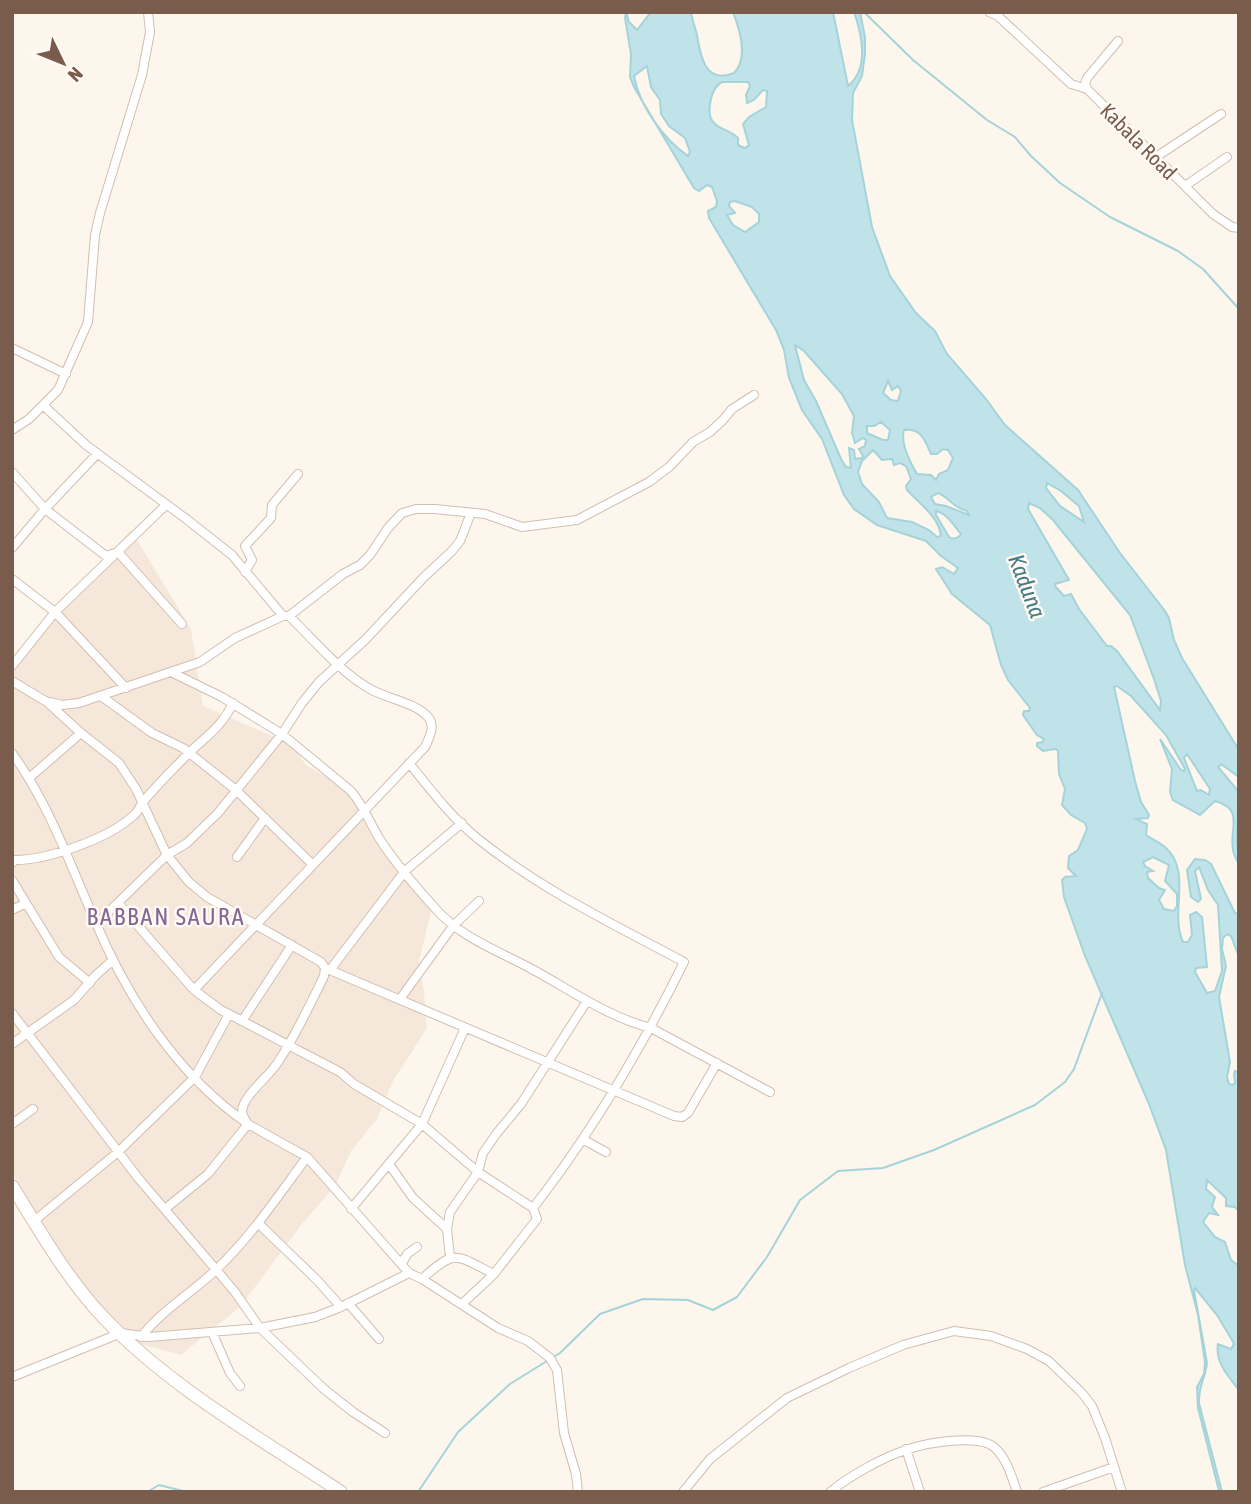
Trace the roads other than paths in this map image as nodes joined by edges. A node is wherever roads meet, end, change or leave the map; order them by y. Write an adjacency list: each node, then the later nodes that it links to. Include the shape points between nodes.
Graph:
1 (148, 12): 11 (street, via 150,32 142,75 95,236 88,321)
2 (989, 12): 4 (street, via 1071,84)
3 (1118, 41): 4 (street, Kabala Road, via 1087,78)
4 (1087, 89): 6 (street, Kabala Road)
5 (1221, 114): 6 (street)
6 (1156, 157): 8 (street, Kabala Road)
7 (1227, 157): 8 (street)
8 (1185, 186): 9 (street, Kabala Road, via 1213,214)
9 (1239, 228)
10 (12, 348): 11 (street)
11 (66, 374): 13 (street)
12 (754, 396): 20 (street, via 732,409 649,482 577,520 522,527)
13 (44, 406): 14 (street); 15 (street)
14 (12, 430)
15 (97, 454): 18 (street); 19 (street)
16 (12, 472): 19 (street)
17 (298, 474): 23 (street, via 272,505 271,518 245,546 252,560)
18 (166, 505): 22 (street); 23 (street, via 232,555)
19 (45, 509): 21 (street); 22 (street, via 106,556)
20 (471, 513): 26 (street, via 416,509 402,513 360,565); 28 (street, via 452,551)
21 (12, 548)
22 (118, 552): 25 (street); 27 (street)
23 (245, 572): 26 (street)
24 (12, 579): 25 (street)
25 (55, 612): 29 (street); 32 (street)
26 (286, 616): 28 (street); 30 (street, via 235,638 208,659)
27 (182, 624)
28 (338, 664): 37 (street, via 302,703); 40 (street, via 369,688 429,718 431,735)
29 (12, 666)
30 (171, 672): 32 (street); 34 (street)
31 (12, 681): 35 (street)
32 (126, 688): 33 (street)
33 (101, 696): 35 (street); 39 (street)
34 (233, 703): 37 (street); 39 (street, via 215,731)
35 (61, 709): 36 (street)
36 (81, 733): 41 (street); 43 (street, via 119,762)
37 (282, 734): 42 (street); 44 (street, via 351,791)
38 (12, 753): 41 (street)
39 (189, 753): 42 (street); 43 (street)
40 (409, 763): 44 (street); 46 (street)
41 (29, 778): 47 (street)
42 (236, 790): 45 (street); 48 (street, via 204,828)
43 (143, 802): 47 (street, via 134,815 105,834); 48 (street)
44 (364, 809): 51 (street); 52 (street)
45 (265, 818): 49 (street); 51 (street)
46 (463, 823): 52 (street); 72 (street, via 535,881 684,962)
47 (66, 851): 50 (street); 58 (street)
48 (167, 855): 56 (street); 59 (street, via 207,897)
49 (237, 856)
50 (12, 863)
51 (313, 865): 59 (street)
52 (405, 871): 60 (street); 63 (street)
53 (12, 880): 55 (street)
54 (479, 901): 60 (street)
55 (26, 903): 57 (street); 64 (street, via 59,957)
56 (118, 903): 58 (street); 65 (street)
57 (12, 910)
58 (96, 924): 62 (street)
59 (255, 925): 61 (street); 65 (street)
60 (453, 926): 66 (street); 67 (street)
61 (292, 945): 63 (street); 70 (street)
62 (113, 960): 64 (street); 78 (street, via 133,1001)
63 (328, 969): 66 (street); 75 (street)
64 (90, 983): 73 (street)
65 (194, 990): 69 (street)
66 (400, 999): 71 (street)
67 (587, 1001): 72 (street); 76 (street)
68 (12, 1013): 73 (street)
69 (229, 1014): 70 (street); 78 (street)
70 (242, 1021): 75 (street)
71 (465, 1028): 76 (street); 84 (street)
72 (651, 1028): 77 (street); 79 (street)
73 (27, 1034): 74 (street); 86 (street)
74 (12, 1044)
75 (288, 1046): 83 (street, via 242,1108); 84 (street, via 340,1072)
76 (548, 1063): 79 (street); 90 (street, via 483,1153)
77 (716, 1063): 79 (street, via 682,1117); 80 (street)
78 (195, 1077): 83 (street, via 225,1109); 86 (street)
79 (614, 1091): 85 (street)
80 (770, 1092)
81 (33, 1109): 82 (street)
82 (12, 1124)
83 (248, 1124): 88 (street); 93 (street, via 208,1174)
84 (422, 1124): 89 (street); 90 (street)
85 (584, 1140): 87 (street); 92 (street)
86 (118, 1152): 93 (street); 95 (street)
87 (607, 1152)
88 (307, 1157): 94 (street); 96 (street)
89 (389, 1164): 94 (street); 97 (street, via 413,1198)
90 (478, 1172): 92 (street); 97 (street, via 450,1212)
91 (12, 1186): 95 (main road)
92 (533, 1208): 103 (street, via 537,1219)
93 (165, 1209): 101 (street)
94 (351, 1209): 100 (street)
95 (34, 1221): 109 (main road, via 78,1286)
96 (259, 1224): 101 (street); 106 (street)
97 (447, 1228): 99 (street)
98 (417, 1247): 100 (street)
99 (450, 1257): 103 (street); 104 (street)
100 (399, 1261): 102 (street)
101 (216, 1269): 107 (street); 110 (street)
102 (409, 1273): 104 (street); 106 (street)
103 (494, 1273): 105 (street)
104 (422, 1279): 105 (street)
105 (462, 1304): 119 (street, via 550,1358)
106 (344, 1305): 107 (street, via 315,1317); 111 (street)
107 (260, 1328): 108 (street); 114 (street, via 324,1389)
108 (212, 1332): 110 (street); 113 (street)
109 (121, 1333): 110 (street); 112 (street); 117 (main road, via 138,1357 182,1393); 118 (main road, via 172,1379)
110 (141, 1337)
111 (379, 1339)
112 (12, 1377)
113 (240, 1386)
114 (385, 1433)
115 (906, 1450): 121 (street); 122 (street); 123 (street, via 974,1439 995,1447)
116 (1114, 1467): 120 (street, via 1092,1406 1049,1361 991,1336 954,1331 903,1345 787,1398 710,1459); 124 (street); 125 (street)
117 (332, 1492)
118 (341, 1492)
119 (578, 1492)
120 (683, 1492)
121 (830, 1492)
122 (920, 1492)
123 (1017, 1492)
124 (1043, 1492)
125 (1122, 1492)

